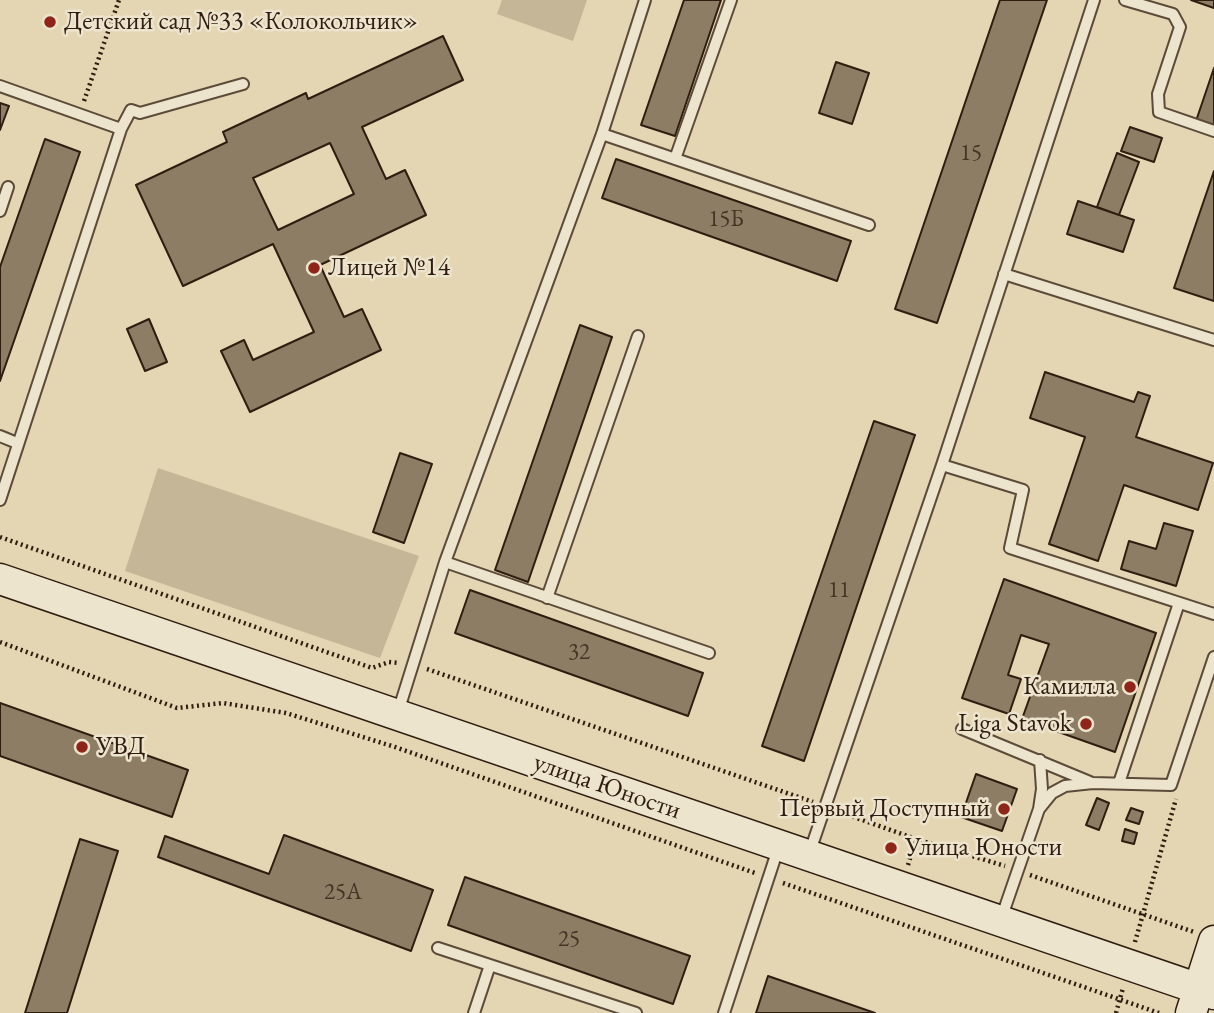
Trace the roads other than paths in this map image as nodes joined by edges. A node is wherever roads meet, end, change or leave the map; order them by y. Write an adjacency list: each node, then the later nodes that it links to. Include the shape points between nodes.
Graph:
1 (645, 0): 9 (lane)
2 (731, 0): 10 (lane)
3 (1094, 0): 14 (lane)
4 (1125, 0): 8 (lane, via 1173,14 1180,27 1158,94 1159,112)
5 (243, 84): 7 (lane, via 140,113 131,110)
6 (0, 86): 7 (lane)
7 (121, 129): 18 (lane)
8 (1214, 131)
9 (602, 134): 10 (lane); 21 (lane)
10 (675, 159): 13 (lane)
11 (8, 187): 12 (lane)
12 (0, 211)
13 (869, 225)
14 (1004, 274): 16 (lane); 19 (lane)
15 (638, 336): 23 (lane)
16 (1214, 340)
17 (0, 436): 18 (lane)
18 (17, 443): 20 (lane)
19 (942, 465): 24 (lane, via 1023,490 1010,548); 35 (lane)
20 (0, 500)
21 (446, 562): 23 (lane); 28 (lane)
22 (0, 579): 28 (street, улица Юности)
23 (547, 598): 26 (lane)
24 (1179, 603): 25 (lane); 31 (lane)
25 (1214, 614)
26 (709, 653)
27 (1214, 657): 31 (lane, via 1171,785)
28 (397, 716): 34 (street, улица Юности)
29 (962, 730): 30 (lane)
30 (1040, 760): 32 (lane); 33 (lane)
31 (1119, 782): 32 (lane)
32 (1093, 783): 33 (lane, via 1065,786)
33 (1039, 809): 36 (lane)
34 (779, 846): 35 (street, улица Юности); 43 (lane)
35 (808, 856): 36 (street, улица Юности)
36 (1001, 921): 40 (street, улица Юности, via 1127,964)
37 (1208, 938): 40 (street)
38 (438, 948): 39 (lane)
39 (490, 965): 41 (lane); 42 (lane)
40 (1201, 999)
41 (474, 1013)
42 (636, 1013)
43 (724, 1013)

